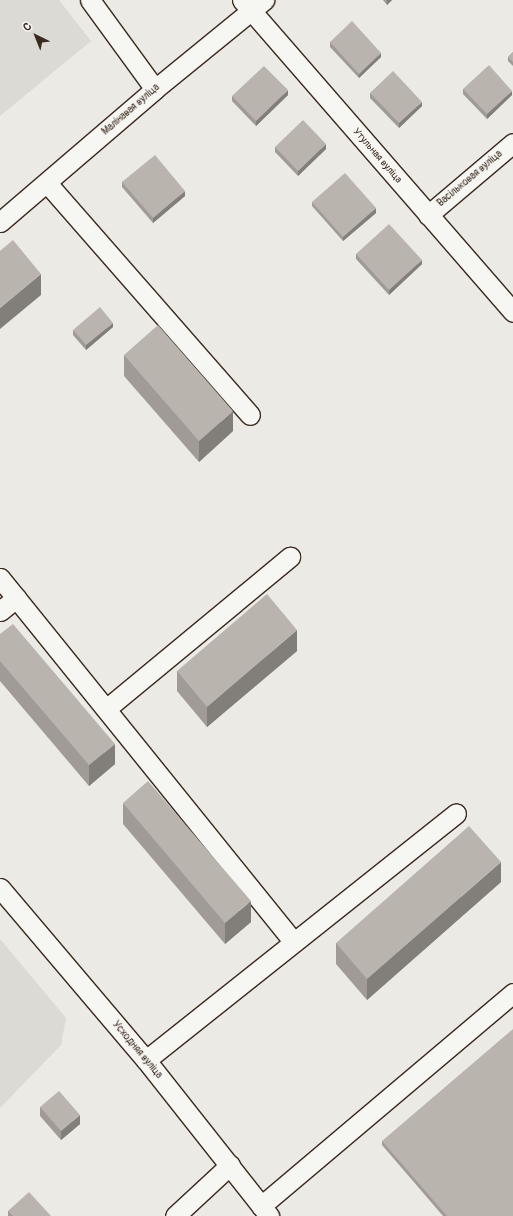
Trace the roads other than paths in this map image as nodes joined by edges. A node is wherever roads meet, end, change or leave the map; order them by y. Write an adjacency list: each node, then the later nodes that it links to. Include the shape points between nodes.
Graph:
1 (90, 0): 3 (street)
2 (253, 4): 3 (street, Малінавая вуліца); 6 (street, Утульная вуліца)
3 (156, 89): 5 (street, Малінавая вуліца)
4 (513, 143): 6 (street, Васільковая вуліца)
5 (47, 182): 7 (street, Малінавая вуліца); 9 (street)
6 (428, 215): 8 (street, Утульная вуліца)
7 (0, 222)
8 (513, 312)
9 (250, 415)
10 (290, 557): 14 (street)
11 (0, 578): 12 (street)
12 (16, 598): 13 (street); 14 (street)
13 (0, 611)
14 (106, 709): 17 (street)
15 (456, 813): 17 (street)
16 (0, 888): 19 (street, Усходняя вуліца)
17 (294, 942): 19 (street)
18 (513, 993): 21 (street)
19 (146, 1060): 20 (street, Усходняя вуліца)
20 (230, 1165): 21 (street, Усходняя вуліца); 22 (street)
21 (265, 1211)
22 (175, 1216)

